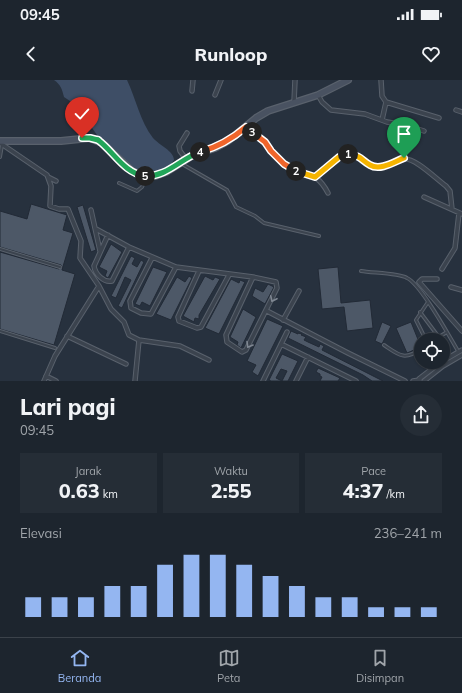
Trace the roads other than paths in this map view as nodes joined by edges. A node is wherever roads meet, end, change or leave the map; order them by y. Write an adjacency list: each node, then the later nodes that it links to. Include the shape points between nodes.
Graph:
1 (193, 80): 6 (street)
2 (221, 80): 7 (street)
3 (296, 80): 9 (street)
4 (348, 80): 8 (street)
5 (381, 80): 10 (street, via 382,94)
6 (192, 91)
7 (215, 95)
8 (318, 95): 9 (street); 15 (street, via 331,110 362,113)
9 (294, 102): 16 (street, via 262,114)
10 (386, 102): 13 (street); 15 (street)
11 (456, 110): 12 (street)
12 (462, 112)
13 (439, 118)
14 (76, 120): 19 (lane)
15 (382, 120): 17 (street)
16 (246, 127): 22 (street, via 220,146); 26 (street, via 265,142 289,168)
17 (424, 131)
18 (187, 134): 22 (street, via 179,146)
19 (82, 138): 20 (street); 24 (street, via 97,140 127,168)
20 (1, 143): 21 (lane); 25 (street)
21 (0, 157)
22 (186, 159): 23 (street)
23 (180, 163): 24 (street, via 161,174); 36 (lane, via 227,190 234,206 264,223)
24 (147, 176): 28 (lane, via 137,191)
25 (48, 177): 27 (street); 49 (street, via 51,186 50,206 68,208 81,240 80,258)
26 (315, 177): 29 (street, via 322,182); 32 (street, via 344,155 357,156 372,167 382,167 404,158 412,160 446,186 450,191)
27 (56, 181)
28 (119, 183)
29 (328, 193)
30 (424, 197): 32 (street)
31 (91, 210): 34 (street)
32 (452, 210): 33 (street)
33 (460, 213): 43 (street, via 455,248)
34 (96, 229): 35 (street); 39 (street)
35 (108, 236): 37 (street); 39 (street)
36 (319, 236)
37 (129, 247): 39 (street, via 110,282 102,279 94,268); 40 (street)
38 (0, 249): 41 (lane)
39 (100, 251)
40 (152, 258): 42 (street); 42 (street, via 130,301 131,308 141,313 151,314)
41 (60, 267)
42 (176, 267): 44 (street)
43 (442, 268)
44 (199, 271): 46 (street); 46 (street, via 178,317 179,321 197,328 201,327)
45 (361, 271): 53 (lane, via 408,278)
46 (229, 275): 47 (street)
47 (253, 277): 54 (street, one-way to 54, via 277,284); 54 (street, one-way to 47, via 246,350 238,351 227,342 226,335)
48 (437, 279): 58 (street, via 422,279 419,282)
49 (99, 286): 63 (street); 64 (street, via 108,305 124,322 128,333)
50 (451, 287): 51 (street)
51 (462, 290)
52 (299, 291): 56 (street)
53 (428, 302): 55 (lane); 60 (lane)
54 (267, 311): 56 (street)
55 (420, 312): 61 (lane, via 416,320); 62 (lane)
56 (283, 320): 84 (street)
57 (0, 331): 67 (lane)
58 (462, 331)
59 (287, 332): 65 (street)
60 (447, 332): 68 (lane)
61 (422, 333)
62 (436, 333)
63 (67, 336): 74 (street); 76 (street)
64 (139, 340): 73 (street, via 180,346); 80 (street)
65 (281, 344): 71 (street); 81 (street)
66 (384, 345): 69 (lane, via 402,356)
67 (55, 348)
68 (460, 351): 72 (street)
69 (414, 353)
70 (462, 355): 77 (street)
71 (308, 357): 82 (street); 83 (street)
72 (450, 357)
73 (209, 360)
74 (126, 364)
75 (434, 369): 77 (street)
76 (46, 376): 78 (street); 79 (street)
77 (422, 380): 85 (street)
78 (44, 381)
79 (56, 381)
80 (135, 381)
81 (263, 381)
82 (296, 381)
83 (356, 381)
84 (405, 381)
85 (413, 381)

